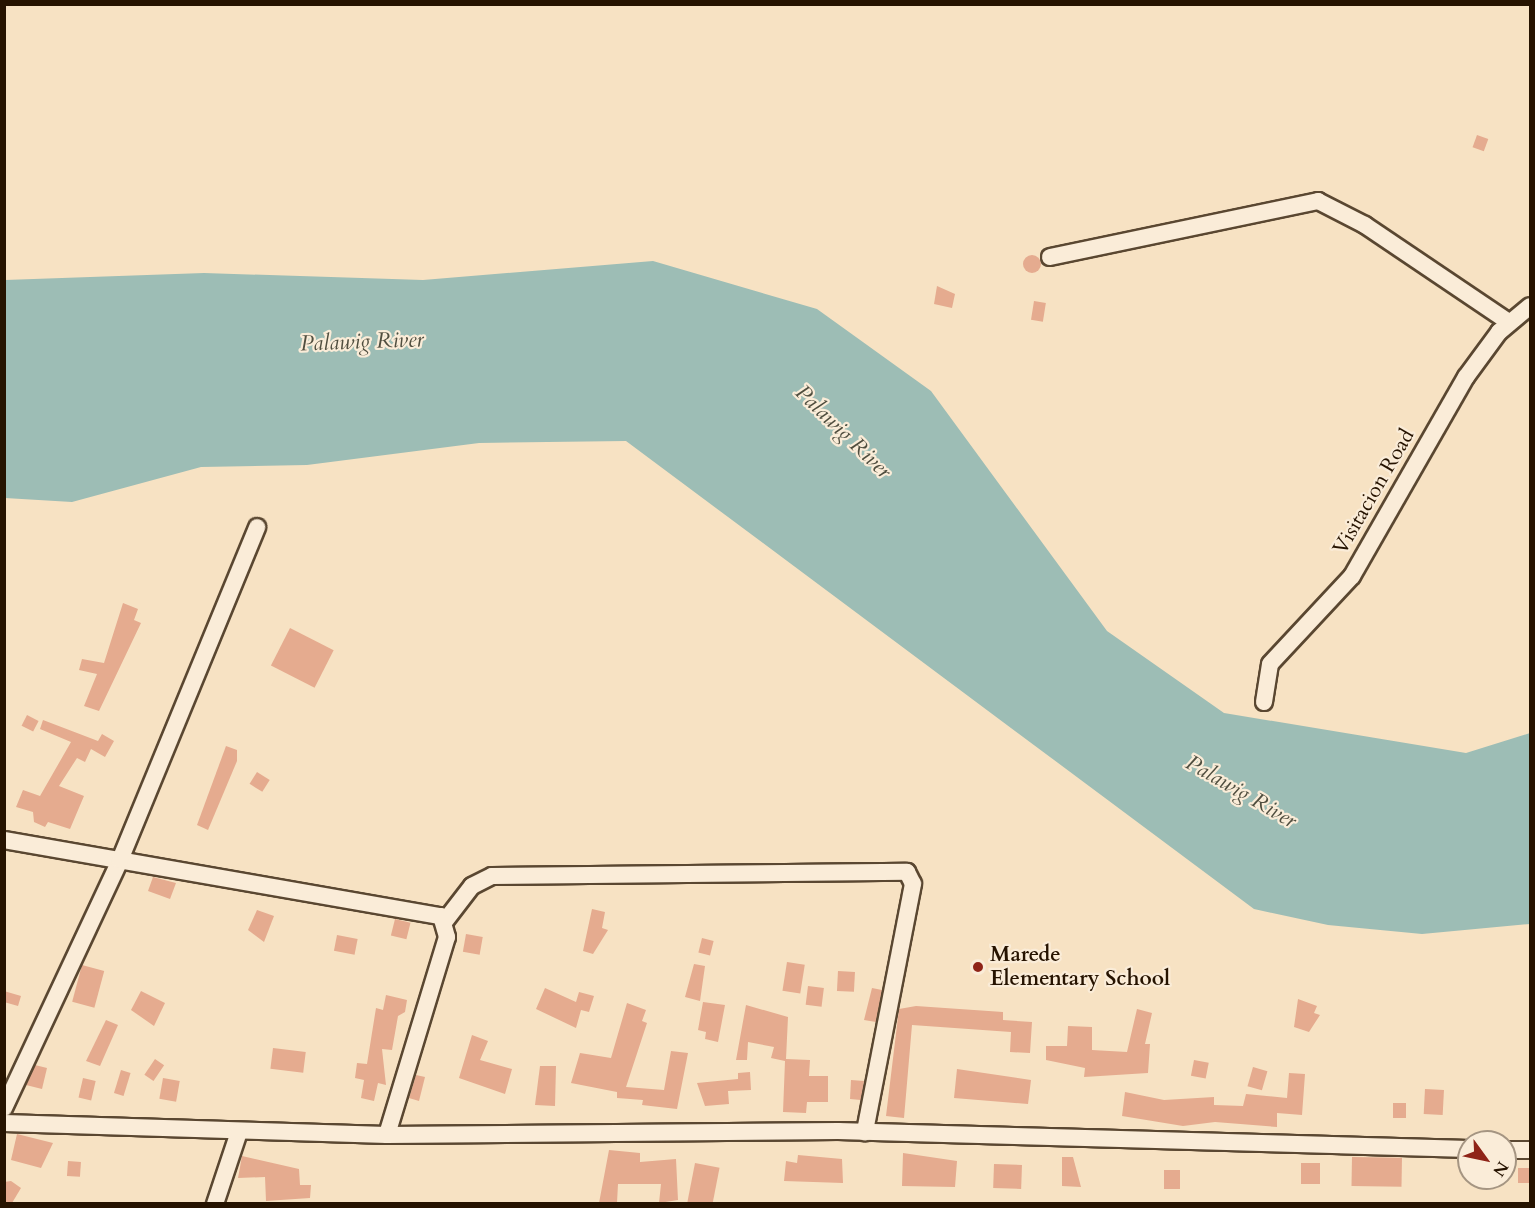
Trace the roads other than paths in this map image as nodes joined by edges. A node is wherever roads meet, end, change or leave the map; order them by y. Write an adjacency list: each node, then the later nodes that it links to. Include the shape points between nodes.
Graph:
1 (1050, 257): 3 (street, via 1318,201 1365,225)
2 (1530, 306): 3 (street, Visitacion Road)
3 (1509, 322): 5 (street, Visitacion Road, via 1466,376 1352,576 1270,664)
4 (257, 527): 7 (street)
5 (1264, 702)
6 (4, 840): 7 (street)
7 (120, 860): 8 (street, via 433,914); 9 (street)
8 (446, 921): 12 (street, via 472,886 492,876 907,872 913,885); 13 (street, via 447,937)
9 (4, 1108)
10 (4, 1123): 11 (street)
11 (239, 1132): 13 (street); 15 (street)
12 (866, 1132): 13 (street); 14 (street)
13 (387, 1135)
14 (1457, 1149)
15 (215, 1203)

